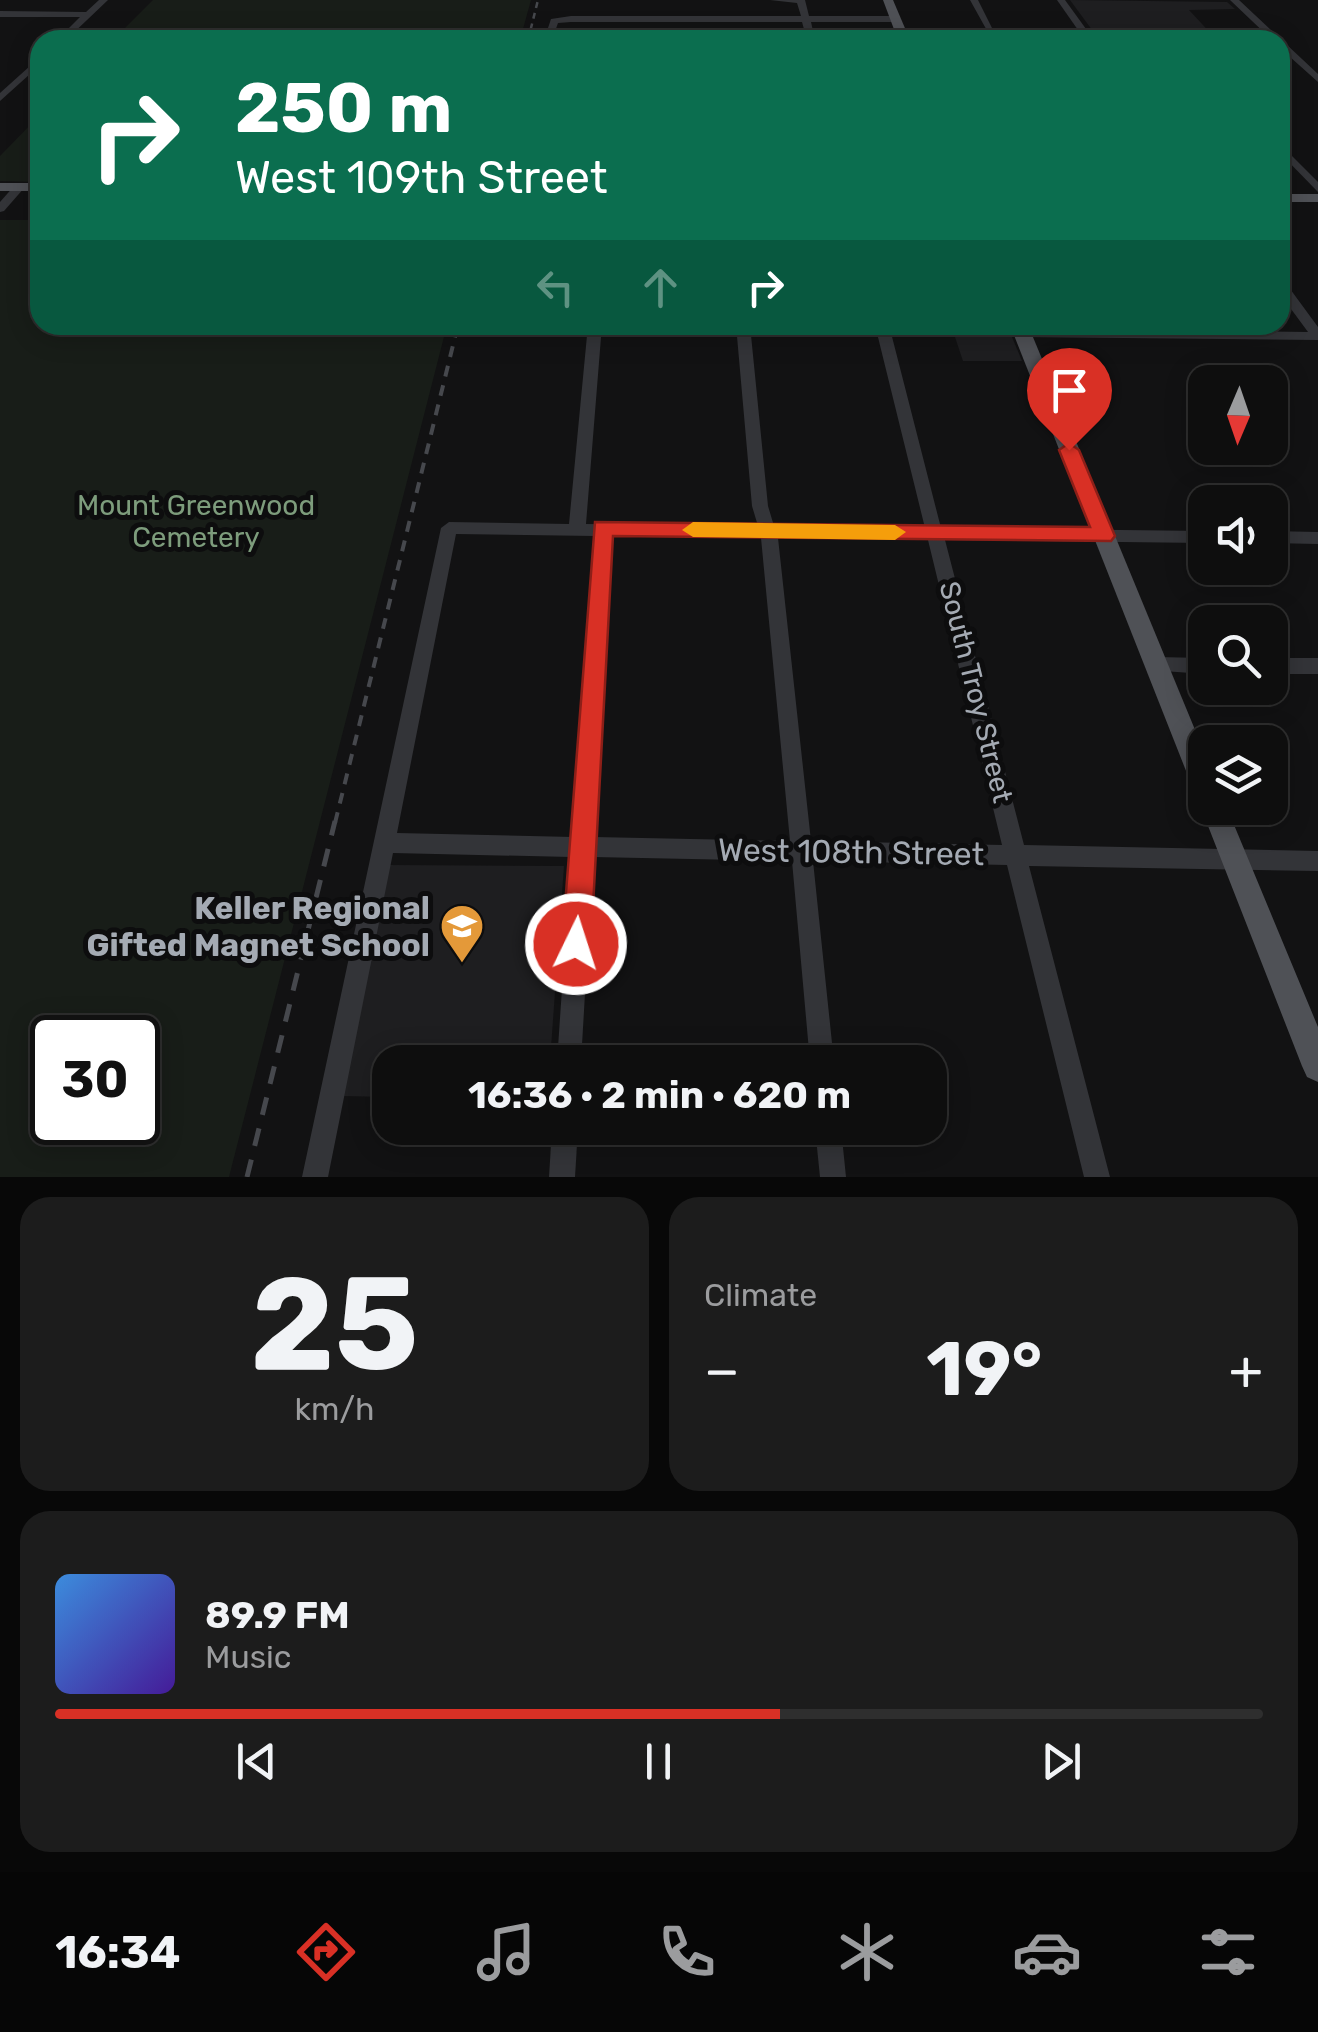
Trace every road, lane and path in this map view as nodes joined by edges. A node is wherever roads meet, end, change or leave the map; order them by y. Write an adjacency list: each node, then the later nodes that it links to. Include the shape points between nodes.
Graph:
1 (17, 0): 10 (street)
2 (104, 0): 11 (street)
3 (596, 0): 12 (street)
4 (774, 0): 5 (street)
5 (801, 0): 15 (street)
6 (888, 0): 16 (main road)
7 (974, 0): 23 (street)
8 (1061, 0): 24 (street)
9 (1234, 0): 25 (street)
10 (0, 14): 11 (street)
11 (88, 15): 17 (street)
12 (594, 18): 13 (street); 18 (street, via 554,21)
13 (631, 18): 14 (street); 19 (street)
14 (717, 19): 15 (street); 20 (street)
15 (806, 19): 16 (street); 21 (street)
16 (896, 20): 22 (main road)
17 (72, 30)
18 (551, 30)
19 (630, 30)
20 (718, 30)
21 (809, 30)
22 (900, 30)
23 (991, 30)
24 (1083, 30)
25 (1265, 30)
26 (1290, 52): 28 (street)
27 (1290, 56): 28 (street)
28 (1294, 56): 29 (street); 31 (street)
29 (1318, 56)
30 (30, 68): 32 (street)
31 (1318, 79)
32 (5, 89): 33 (street)
33 (0, 98)
34 (1290, 158): 38 (street)
35 (0, 187): 36 (main road)
36 (20, 187): 37 (main road); 41 (street)
37 (30, 187)
38 (1318, 189)
39 (1290, 198): 40 (main road)
40 (1318, 198)
41 (0, 209)
42 (1290, 298): 48 (street)
43 (594, 335): 49 (street)
44 (745, 335): 51 (street)
45 (885, 335): 52 (street, South Troy Street)
46 (1022, 335): 53 (main road)
47 (1290, 335): 48 (street)
48 (1318, 336)
49 (577, 528): 50 (street); 63 (street, via 449,528)
50 (603, 528): 51 (street); 64 (street)
51 (767, 531): 52 (street); 65 (street)
52 (935, 533): 53 (street); 66 (street, South Troy Street)
53 (1104, 536): 54 (street); 57 (main road)
54 (1188, 537)
55 (1288, 538): 56 (street)
56 (1318, 538)
57 (1156, 665): 58 (street); 61 (main road)
58 (1188, 666)
59 (1288, 666): 60 (street)
60 (1318, 666)
61 (1188, 744)
62 (1221, 825): 67 (main road)
63 (384, 844): 64 (street, West 108th Street); 74 (street)
64 (582, 847): 65 (street, West 108th Street); 69 (street)
65 (802, 851): 66 (street, West 108th Street); 70 (street)
66 (1016, 856): 67 (street, West 108th Street); 77 (street, South Troy Street)
67 (1235, 860): 68 (street, West 108th Street); 71 (main road)
68 (1318, 861)
69 (570, 1045)
70 (820, 1045)
71 (1318, 1066)
72 (564, 1145): 75 (street)
73 (830, 1145): 76 (street)
74 (315, 1177)
75 (562, 1177)
76 (833, 1177)
77 (1097, 1177)

